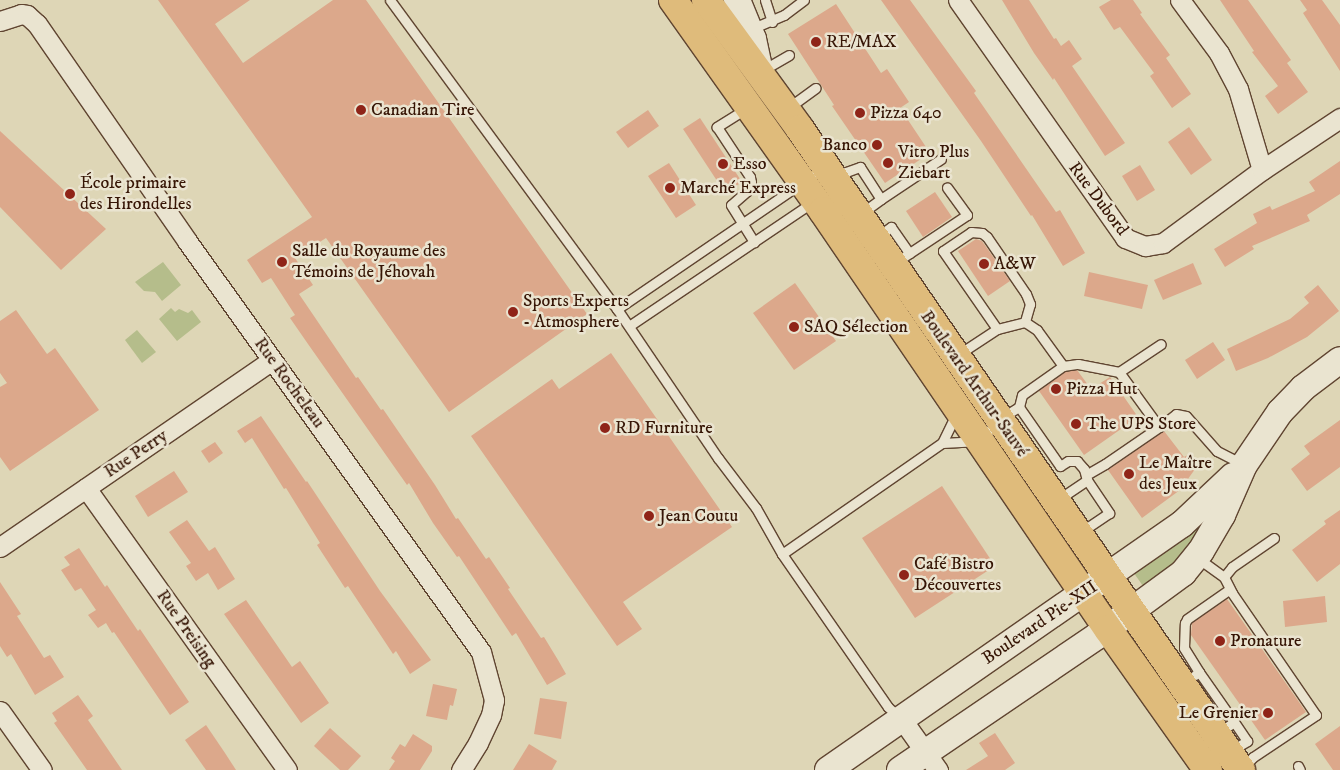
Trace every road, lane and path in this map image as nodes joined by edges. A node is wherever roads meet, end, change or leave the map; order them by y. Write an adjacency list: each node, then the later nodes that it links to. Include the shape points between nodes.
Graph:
1 (390, 0): 26 (lane)
2 (673, 0): 14 (main road, Boulevard Arthur-Sauvé)
3 (706, 0): 10 (main road, Boulevard Arthur-Sauvé)
4 (737, 0): 10 (street)
5 (765, 0): 10 (lane)
6 (804, 0): 10 (lane)
7 (958, 0): 18 (street, Rue Dubord, via 1125,238 1145,246 1163,243)
8 (1180, 0): 18 (street, via 1219,53 1238,89)
9 (0, 21): 31 (street, Rue Rocheleau, via 21,14 37,24)
10 (752, 30): 12 (main road, Boulevard Arthur-Sauvé)
11 (789, 55): 12 (lane)
12 (760, 72): 15 (main road, Boulevard Arthur-Sauvé)
13 (816, 88): 15 (lane)
14 (749, 106): 19 (main road, Boulevard Arthur-Sauvé); 23 (lane, via 717,128 750,177 747,192 731,205)
15 (786, 109): 19 (main road, Boulevard Arthur-Sauvé)
16 (1340, 118): 18 (street, Rue Dubord)
17 (941, 160): 21 (lane)
18 (1262, 170)
19 (826, 184): 21 (lane, via 860,167); 22 (main road, Boulevard Arthur-Sauvé); 23 (lane); 24 (lane); 25 (main road, Boulevard Arthur-Sauvé)
20 (947, 187): 25 (lane, via 967,215)
21 (881, 199): 22 (lane)
22 (859, 216): 25 (main road, Boulevard Arthur-Sauvé, via 875,239)
23 (742, 224): 24 (lane); 26 (lane)
24 (754, 242): 28 (lane)
25 (886, 268): 33 (main road, Boulevard Arthur-Sauvé)
26 (617, 309): 28 (lane)
27 (1024, 322): 29 (lane); 29 (lane, via 1030,308 1028,297 985,235 971,232 943,251); 34 (lane, via 1037,330)
28 (628, 326): 49 (lane, via 756,508)
29 (997, 329): 33 (lane)
30 (1161, 344): 35 (lane)
31 (272, 360): 44 (street, Rue Perry); 64 (street, Rue Rocheleau, via 481,652 494,700 478,744)
32 (1340, 360): 41 (street, Boulevard Pie-XII, via 1289,402)
33 (944, 364): 36 (main road, Boulevard Arthur-Sauvé)
34 (1063, 366): 35 (lane, via 1078,364); 37 (lane, via 1022,395)
35 (1119, 372): 38 (lane)
36 (969, 402): 37 (main road, Boulevard Arthur-Sauvé); 39 (main road, Boulevard Arthur-Sauvé); 40 (lane)
37 (1009, 414): 39 (lane); 42 (main road, Boulevard Arthur-Sauvé)
38 (1159, 427): 41 (lane, via 1176,414 1186,416 1217,451); 43 (lane)
39 (980, 441): 40 (lane); 54 (main road, Boulevard Arthur-Sauvé)
40 (942, 443): 49 (lane)
41 (1244, 465): 50 (street, Boulevard Pie-XII, via 1222,515); 51 (street, Boulevard Pie-XII, via 1182,524)
42 (1047, 469): 43 (lane, via 1077,462); 45 (main road, Boulevard Arthur-Sauvé)
43 (1087, 477): 45 (lane); 46 (lane, via 1109,513)
44 (86, 488): 48 (street, Rue Perry); 63 (street, Rue Preising)
45 (1056, 502): 46 (main road, Boulevard Arthur-Sauvé)
46 (1078, 534): 51 (main road, Boulevard Arthur-Sauvé)
47 (1274, 538): 52 (lane, via 1232,567)
48 (0, 547)
49 (782, 554): 59 (lane, via 888,707)
50 (1197, 557): 52 (lane); 55 (street, Boulevard Pie-XII, via 1176,579)
51 (1108, 576): 54 (street, Boulevard Pie-XII); 55 (main road, Boulevard Arthur-Sauvé)
52 (1224, 577): 53 (lane)
53 (1230, 589): 57 (lane, via 1187,619); 60 (lane, via 1316,715 1253,757)
54 (1084, 592): 56 (main road, Boulevard Arthur-Sauvé); 59 (street, Boulevard Pie-XII)
55 (1131, 611): 56 (street, Boulevard Pie-XII); 57 (main road, Boulevard Arthur-Sauvé)
56 (1108, 628): 60 (main road, Boulevard Arthur-Sauvé); 61 (street, Boulevard Pie-XII)
57 (1175, 654): 60 (main road, Boulevard Arthur-Sauvé, via 1190,678)
58 (0, 711): 62 (street)
59 (901, 718): 61 (street); 65 (street, Boulevard Pie-XII)
60 (1223, 756)
61 (932, 761): 66 (street, Boulevard Pie-XII)
62 (42, 770)
63 (287, 770)
64 (461, 770)
65 (828, 770)
66 (900, 770)

